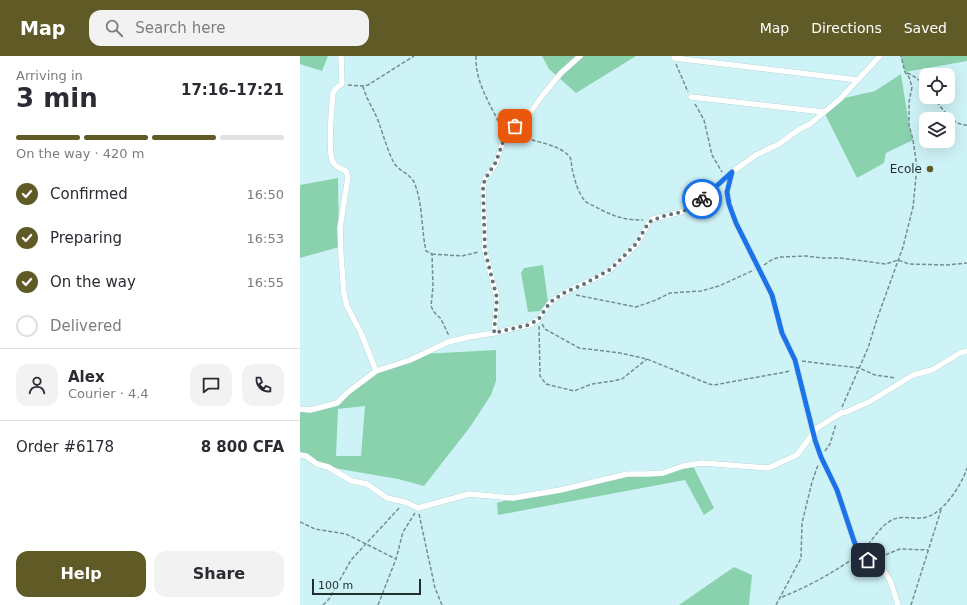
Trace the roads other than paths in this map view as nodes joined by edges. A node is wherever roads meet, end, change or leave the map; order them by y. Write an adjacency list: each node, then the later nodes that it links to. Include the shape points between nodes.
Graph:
1 (341, 56): 11 (street, via 342,84 333,93 330,138 333,162 346,171 348,177 340,228 344,294)
2 (580, 56): 9 (street, via 560,73 530,113 505,136 496,162 485,179 485,251 497,298)
3 (880, 56): 5 (street)
4 (674, 58): 5 (street)
5 (858, 80): 7 (street)
6 (691, 97): 7 (street)
7 (824, 112): 8 (street, via 810,124)
8 (732, 172): 9 (street, via 694,206 649,222 636,244 611,269 553,300 538,320); 13 (street, via 727,192 729,204 772,295 782,333 795,360)
9 (494, 333): 11 (street, via 452,341 410,360)
10 (967, 350): 13 (street, via 932,370 912,375 874,399 841,413)
11 (376, 371): 12 (street, via 337,402 310,410)
12 (300, 409)
13 (813, 433): 14 (street, via 797,455 768,468 702,463 663,473 627,474 520,497 469,494 418,508 387,498 367,484 352,482 328,467); 15 (street, via 837,490 854,541 860,553 882,568 890,580)
14 (300, 455)
15 (898, 605)

